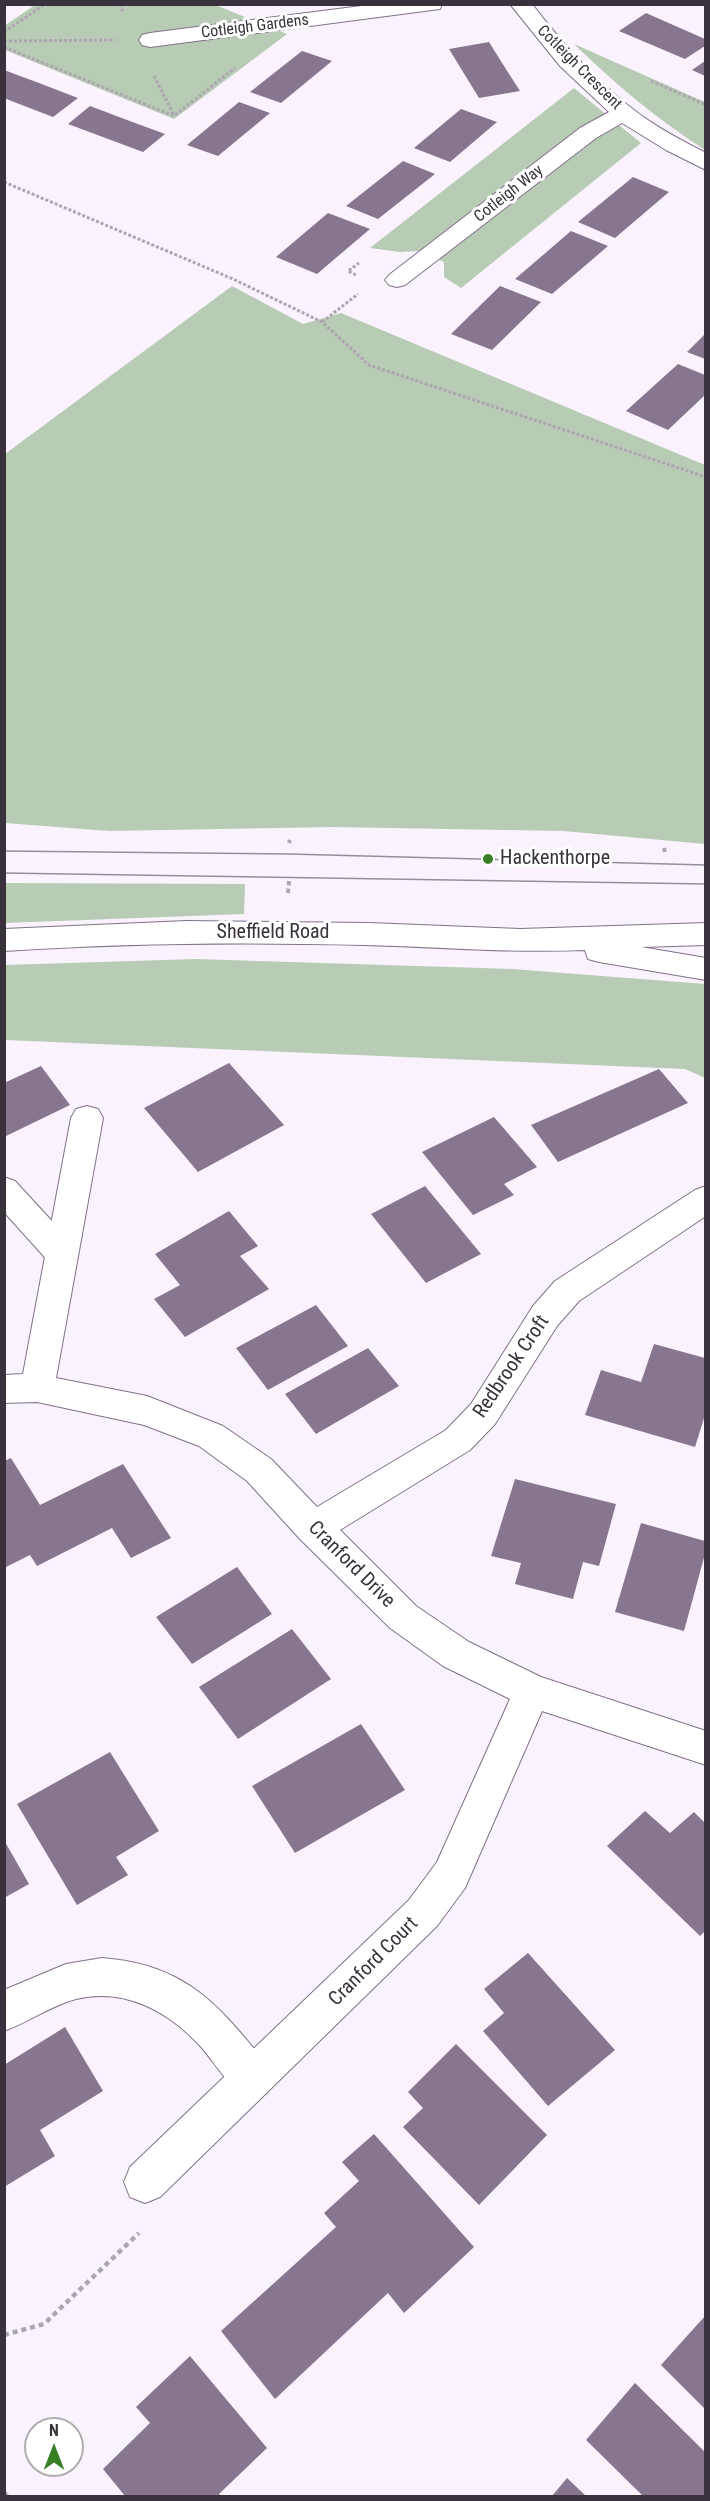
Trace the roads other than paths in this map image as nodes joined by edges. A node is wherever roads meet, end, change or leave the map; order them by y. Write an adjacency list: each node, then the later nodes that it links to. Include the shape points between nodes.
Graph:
1 (432, 4): 3 (street, Cotleigh Gardens)
2 (520, 4): 4 (street, Cotleigh Crescent, via 551,44)
3 (150, 40)
4 (624, 113): 5 (street, Cotleigh Crescent); 6 (street, Cotleigh Way, via 588,133)
5 (705, 163)
6 (397, 280)
7 (705, 934): 9 (street, Sheffield Road)
8 (4, 940): 9 (street, Sheffield Road, via 84,934 206,933)
9 (541, 940): 10 (street, Sheffield Road)
10 (705, 969)
11 (87, 1118): 14 (street)
12 (4, 1190): 14 (street)
13 (705, 1199): 16 (street, Redbrook Croft, via 567,1291 545,1317 483,1414 458,1440)
14 (61, 1253): 15 (street)
15 (21, 1389): 16 (street, Cranford Drive, via 147,1411 211,1436 259,1470)
16 (314, 1527): 17 (street, Cranford Drive, via 403,1617 456,1654)
17 (532, 1691): 18 (street, Cranford Drive); 20 (street, Cranford Court, via 451,1875 423,1913)
18 (705, 1748)
19 (4, 2012): 20 (street, via 32,1996 78,1980 109,1978 153,1986 182,2002)
20 (253, 2079): 21 (street, Cranford Court)
21 (145, 2182)

